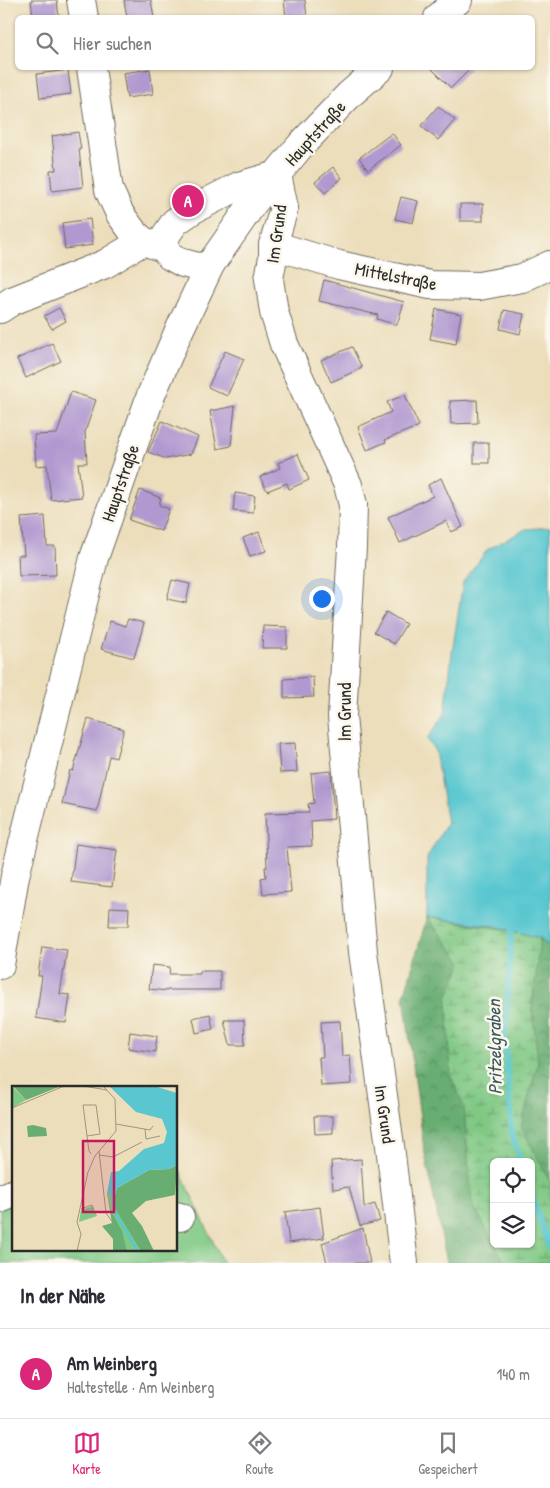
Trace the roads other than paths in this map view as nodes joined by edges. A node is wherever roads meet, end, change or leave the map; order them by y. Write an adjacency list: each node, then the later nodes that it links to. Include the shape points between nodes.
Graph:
1 (81, 0): 3 (street)
2 (458, 0): 4 (street)
3 (84, 15)
4 (441, 15)
5 (91, 70): 8 (street, via 109,190 120,214)
6 (378, 70): 7 (street, Hauptstraße, via 301,145)
7 (277, 175): 8 (street, via 239,186 192,210); 9 (street, Im Grund, via 284,208); 10 (street, Hauptstraße, via 253,203)
8 (153, 245): 10 (street, via 183,263 198,267); 12 (street, via 12,300)
9 (273, 245): 11 (street, Mittelstraße, via 339,265 430,285 480,286 522,278); 16 (street, Im Grund, via 269,279 274,312 284,344 348,485 353,505 342,716 363,952)
10 (210, 265): 13 (street, Hauptstraße, via 151,395 94,558 15,876)
11 (550, 266)
12 (0, 309)
13 (0, 965)
14 (12, 1194): 15 (street)
15 (0, 1199)
16 (404, 1263)

